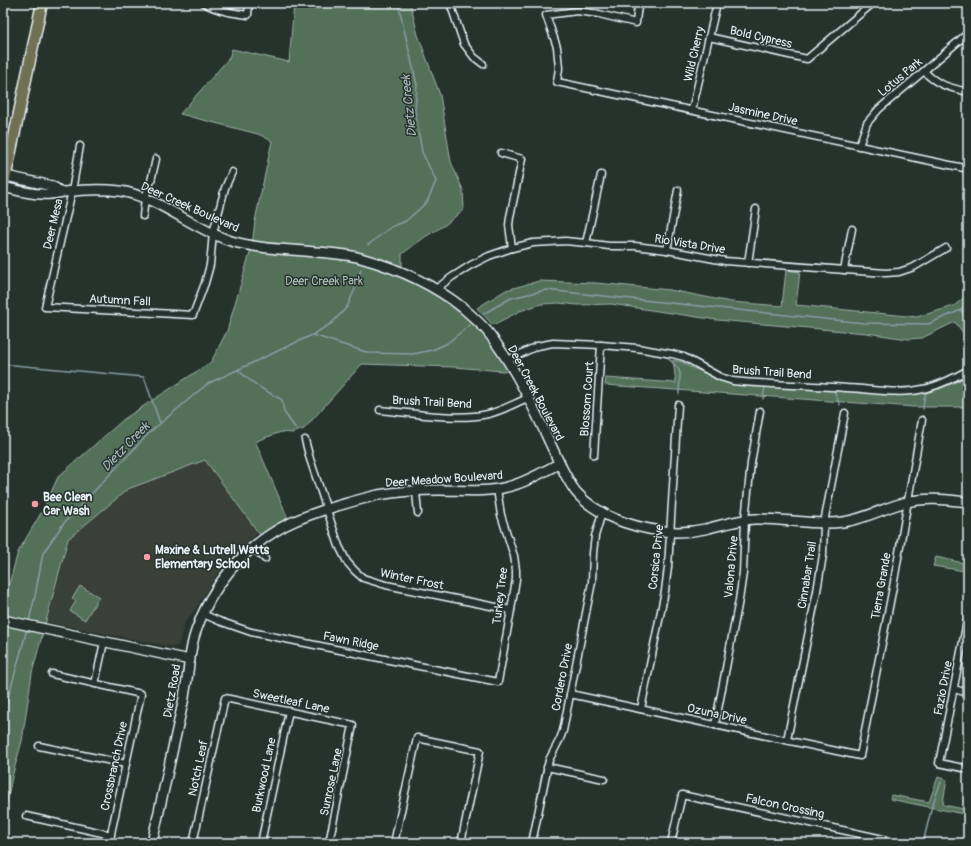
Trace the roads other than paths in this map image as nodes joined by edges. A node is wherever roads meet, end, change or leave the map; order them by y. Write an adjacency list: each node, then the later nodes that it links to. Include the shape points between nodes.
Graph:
1 (42, 3): 22 (main road)
2 (204, 3): 3 (street, via 230,13 248,15)
3 (249, 3)
4 (450, 3): 11 (street, via 464,44)
5 (639, 3): 14 (street, Jasmine Drive, via 636,22 577,11 546,15 557,47 557,82)
6 (717, 3): 10 (street, Wild Cherry)
7 (862, 3): 8 (street)
8 (870, 5): 10 (street, Bold Cypress, via 807,59)
9 (968, 34): 12 (street, Lotus Park)
10 (710, 37): 14 (street, Wild Cherry)
11 (483, 64)
12 (924, 71): 13 (street, via 938,83); 16 (street, Lotus Park, via 879,108 864,129)
13 (968, 92)
14 (692, 110): 16 (street, Jasmine Drive)
15 (80, 146): 25 (street, Deer Mesa)
16 (858, 146): 19 (street, Jasmine Drive)
17 (500, 153): 33 (street, via 522,159 509,225)
18 (156, 159): 27 (street)
19 (964, 168)
20 (232, 172): 31 (street, via 225,188)
21 (601, 174): 32 (street)
22 (4, 176): 23 (main road); 26 (street, Deer Creek Boulevard, via 52,186)
23 (3, 188): 26 (street, Deer Creek Boulevard, via 42,194)
24 (678, 190): 35 (street)
25 (72, 191): 26 (street, Deer Creek Boulevard); 27 (street, Deer Creek Boulevard, via 116,190); 39 (street, Deer Mesa)
26 (61, 192)
27 (145, 198): 29 (street); 31 (street, Deer Creek Boulevard)
28 (756, 209): 36 (street)
29 (143, 216)
30 (852, 229): 37 (street)
31 (213, 234): 38 (street, Deer Creek Boulevard, via 252,246 363,258 396,269); 39 (street, Autumn Fall, via 210,266 193,315)
32 (586, 243): 33 (street, Rio Vista Drive, via 533,243); 35 (street, Rio Vista Drive)
33 (512, 248): 38 (street, Rio Vista Drive, via 472,265)
34 (946, 248): 37 (street, Rio Vista Drive, via 914,267 899,272)
35 (667, 250): 36 (street, Rio Vista Drive, via 725,261)
36 (748, 262): 37 (street, Rio Vista Drive)
37 (844, 270)
38 (436, 289): 41 (street, Deer Creek Boulevard, via 489,333)
39 (45, 307)
40 (601, 345): 41 (street, Brush Trail Bend, via 553,343 536,346); 42 (street, Brush Trail Bend, via 637,348 684,357 727,380 745,382 901,391 930,387); 50 (street, Blossom Court)
41 (508, 360): 43 (street, Deer Creek Boulevard)
42 (968, 370)
43 (528, 398): 45 (street, Brush Trail Bend, via 489,414 476,416 440,416); 51 (street, Deer Creek Boulevard)
44 (678, 406): 61 (street, Corsica Drive)
45 (380, 410)
46 (760, 411): 59 (street, Valona Drive)
47 (845, 413): 60 (street, Cinnabar Trail)
48 (922, 420): 54 (street, Tierra Grande)
49 (305, 440): 56 (street, Winter Frost)
50 (594, 455)
51 (560, 463): 52 (street, Deer Meadow Boulevard, via 518,484); 58 (street, Deer Creek Boulevard, via 576,492)
52 (496, 489): 53 (street, Deer Meadow Boulevard); 64 (street, Turkey Tree, via 516,570)
53 (416, 492): 56 (street, Deer Meadow Boulevard, via 377,496); 57 (street)
54 (907, 502): 55 (street, Deer Creek Boulevard, via 922,499); 60 (street, Deer Creek Boulevard, via 859,519); 83 (street, Tierra Grande)
55 (968, 502)
56 (327, 509): 62 (street, Deer Meadow Boulevard, via 288,524); 64 (street, Winter Frost, via 343,554 355,572 363,578 386,585)
57 (418, 512)
58 (602, 513): 61 (street, Deer Creek Boulevard, via 644,528); 75 (street, Cordero Drive, via 595,536 592,582)
59 (745, 520): 60 (street, Deer Creek Boulevard); 61 (street, Deer Creek Boulevard, via 702,530); 80 (street, Valona Drive, via 740,600)
60 (824, 523): 81 (street, Cinnabar Trail, via 823,555 817,592)
61 (670, 532): 77 (street, Corsica Drive, via 665,592)
62 (253, 547): 63 (street); 65 (street, Deer Meadow Boulevard, via 221,582)
63 (265, 560)
64 (512, 610): 71 (street, Turkey Tree)
65 (203, 614): 69 (street, Deer Meadow Boulevard, via 195,632); 71 (street, Fawn Ridge, via 251,632)
66 (968, 616): 73 (street, Fazio Drive)
67 (3, 620): 68 (street, Dietz Road)
68 (104, 642): 69 (street, Dietz Road); 72 (street)
69 (190, 660): 92 (street, Dietz Road)
70 (52, 674): 72 (street)
71 (498, 682)
72 (95, 684): 84 (street, Crossbranch Drive, via 141,694)
73 (954, 689): 74 (street); 86 (street, Fazio Drive, via 939,763)
74 (968, 692)
75 (570, 694): 77 (street, Ozuna Drive); 85 (street, Cordero Drive, via 563,731)
76 (224, 698): 78 (street, Sweetleaf Lane); 93 (street, Notch Leaf)
77 (641, 708): 80 (street, Ozuna Drive)
78 (289, 711): 79 (street, Sweetleaf Lane); 94 (street, Burkwood Lane)
79 (353, 725): 95 (street, Sunrose Lane)
80 (715, 725): 81 (street, Ozuna Drive)
81 (787, 740): 83 (street, Ozuna Drive)
82 (39, 746): 84 (street)
83 (860, 756)
84 (126, 764): 89 (street, Crossbranch Drive)
85 (548, 767): 87 (street); 98 (street, Cordero Drive)
86 (968, 769)
87 (604, 779)
88 (26, 816): 89 (street)
89 (111, 835): 91 (street, Crossbranch Drive)
90 (883, 841): 99 (street, Falcon Crossing, via 682,795)
91 (109, 843)
92 (152, 843)
93 (193, 843)
94 (261, 843)
95 (329, 843)
96 (394, 843): 97 (street, via 417,738 480,751)
97 (460, 843)
98 (533, 843)
99 (671, 843)

